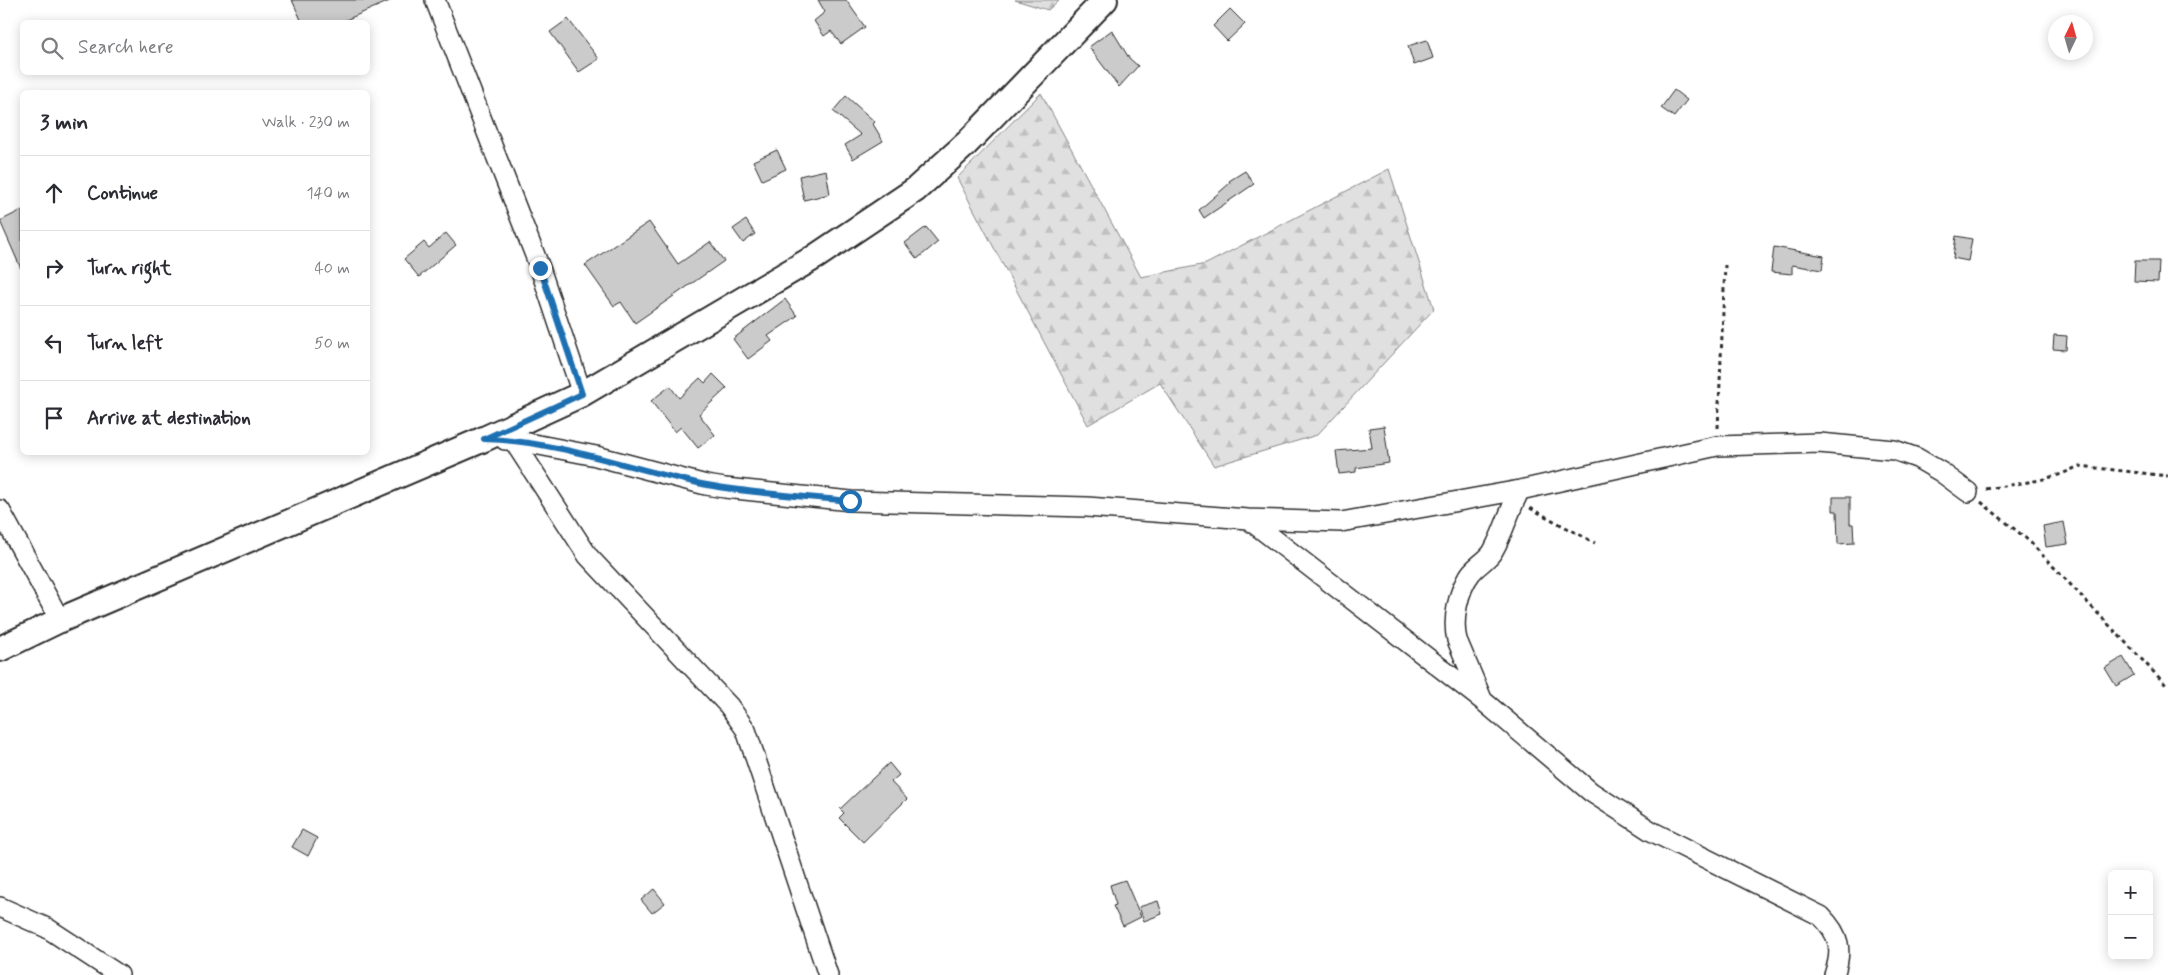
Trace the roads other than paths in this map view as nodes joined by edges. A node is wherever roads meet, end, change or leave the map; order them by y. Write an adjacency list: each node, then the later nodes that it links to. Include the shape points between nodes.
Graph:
1 (435, 0): 3 (street, via 540,268)
2 (1105, 0): 3 (street, via 966,144 915,190 815,257)
3 (582, 394): 4 (street)
4 (484, 439): 5 (street); 10 (street)
5 (513, 440): 9 (street, via 596,456 725,488 850,501 1087,506); 15 (street, via 588,556 729,706 746,730)
6 (1968, 492): 7 (street, via 1917,458 1894,450 1818,444 1717,446)
7 (1517, 495): 9 (street, via 1348,522); 12 (street, via 1492,554 1471,573 1457,610 1456,640)
8 (0, 510): 10 (street)
9 (1248, 519): 12 (street)
10 (60, 620): 11 (street)
11 (0, 649)
12 (1482, 700): 16 (street, via 1591,792 1651,831 1821,916 1834,929 1839,946)
13 (0, 906): 14 (street, via 48,928)
14 (119, 975)
15 (828, 975)
16 (1834, 975)

